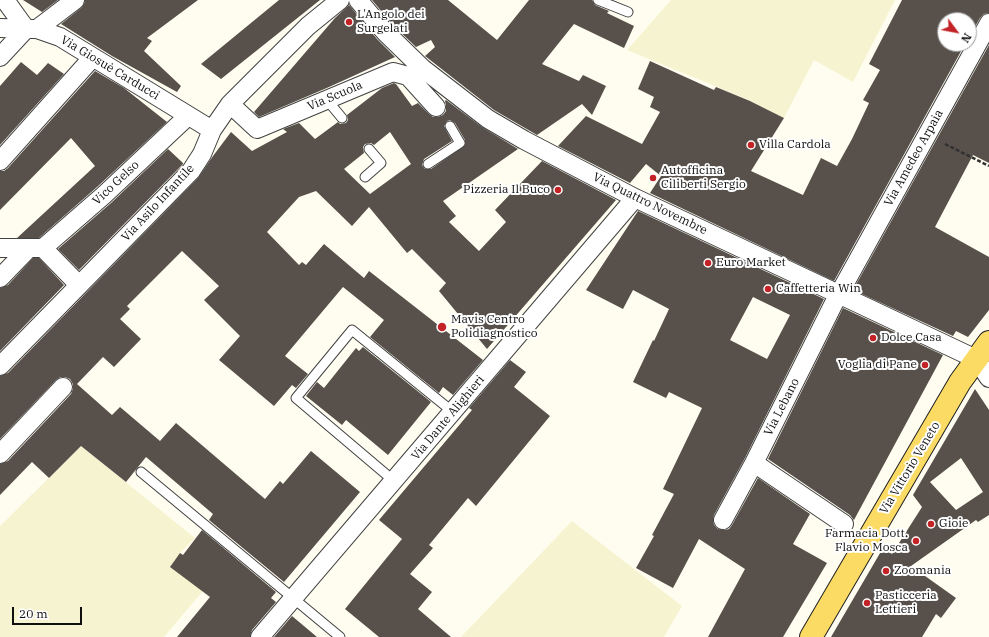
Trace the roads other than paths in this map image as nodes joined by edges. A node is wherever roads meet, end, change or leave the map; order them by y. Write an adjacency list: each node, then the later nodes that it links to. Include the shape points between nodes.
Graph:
1 (5, 0): 9 (street)
2 (75, 0): 9 (street)
3 (340, 0): 13 (street, Via Asilo Infantile, via 308,26)
4 (358, 0): 23 (street, Via Quattro Novembre, via 385,32 422,68 488,119)
5 (598, 0): 6 (lane)
6 (628, 12)
7 (989, 23): 28 (street, Via Amedeo Arpaia)
8 (0, 28): 9 (street, Via Giosuè Carducci)
9 (31, 29): 10 (street); 11 (street, Via Giosuè Carducci, via 60,37)
10 (0, 57)
11 (93, 57): 15 (street, Via Giosuè Carducci); 20 (street)
12 (327, 100): 13 (street, Via Scuola, via 257,129); 14 (street, Via Scuola, via 393,72 408,76); 16 (lane)
13 (230, 104): 18 (street, Via Asilo Infantile)
14 (436, 107)
15 (188, 116): 18 (street, Via Giosuè Carducci); 25 (street, Vico Gelso, via 104,195)
16 (342, 118)
17 (450, 126): 21 (lane, via 460,143)
18 (212, 130): 27 (street, Via Asilo Infantile, via 202,154 191,171)
19 (369, 149): 22 (lane, via 381,163)
20 (0, 161)
21 (428, 164)
22 (364, 176)
23 (635, 198): 28 (street, Via Quattro Novembre); 33 (street, Via Dante Alighieri)
24 (0, 248): 25 (street)
25 (36, 248): 26 (street, Vico Gelso); 27 (street)
26 (0, 278)
27 (79, 285): 30 (street, Via Asilo Infantile)
28 (840, 294): 29 (street, Via Quattro Novembre); 35 (street, Via Lebano)
29 (983, 350): 31 (street); 43 (main road, Via Vittorio Veneto, via 960,382)
30 (0, 366)
31 (989, 378)
32 (63, 387): 34 (street)
33 (453, 412): 37 (street, Via Dante Alighieri); 37 (lane, via 352,330 296,398)
34 (1, 451)
35 (754, 463): 38 (street, Via Lebano); 39 (street)
36 (141, 472): 40 (lane)
37 (394, 481): 40 (street, Via Dante Alighieri)
38 (723, 520)
39 (844, 524)
40 (294, 598): 41 (street, Via Dante Alighieri); 42 (lane)
41 (260, 637)
42 (340, 637)
43 (811, 637)

